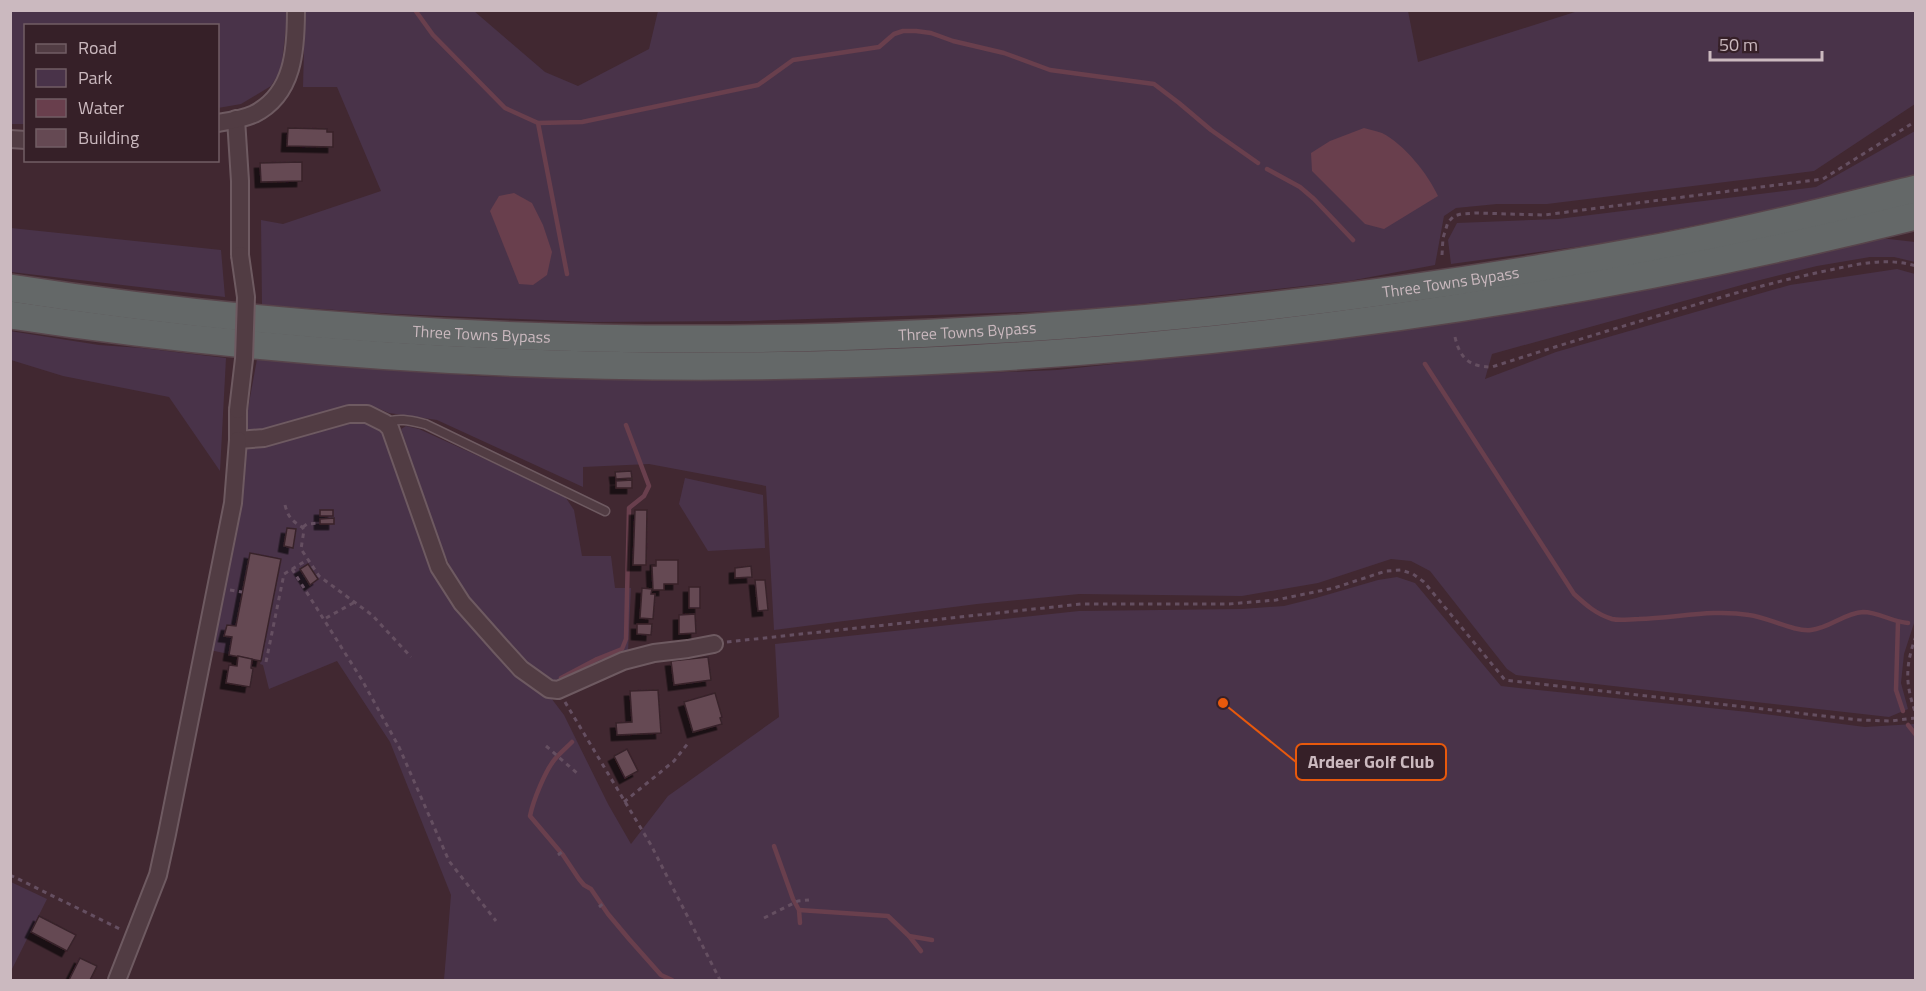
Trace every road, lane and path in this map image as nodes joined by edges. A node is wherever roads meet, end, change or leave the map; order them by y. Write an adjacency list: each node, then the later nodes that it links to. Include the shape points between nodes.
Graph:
1 (296, 10): 2 (street, via 293,63 287,80 267,106)
2 (236, 119): 4 (street); 13 (street, bridge, via 240,255 246,297)
3 (1916, 121): 7 (path, via 1823,179 1544,215 1461,214 1448,222)
4 (219, 123)
5 (1916, 189): 9 (highway, Three Towns Bypass, via 1666,246 1516,273 1183,316 982,331 796,338 515,336 210,314)
6 (1905, 223): 10 (highway, Three Towns Bypass, via 1520,298 1368,321 982,358 810,365 515,362 213,341)
7 (1442, 255)
8 (1916, 266): 11 (path, via 1885,261 1786,279 1492,367 1469,362)
9 (10, 288)
10 (10, 315)
11 (1455, 337)
12 (385, 423): 13 (street, via 367,414 349,414 264,438); 15 (lane, via 425,423); 26 (street, via 439,567 462,603 521,669 549,689)
13 (238, 440): 40 (street, via 233,503 184,751 158,875)
14 (285, 505): 17 (path, via 295,524)
15 (605, 512)
16 (318, 523): 17 (path)
17 (303, 527): 18 (path, via 301,549)
18 (307, 560): 19 (path); 20 (path, via 327,584)
19 (292, 569): 25 (path, via 284,574); 39 (path, via 399,747 449,861)
20 (355, 602): 21 (path); 24 (path)
21 (326, 618)
22 (1916, 636): 27 (path, via 1906,678)
23 (714, 644): 26 (street, via 623,661); 27 (path, via 1081,604 1229,604 1276,600 1334,588 1386,570 1401,570 1424,582 1504,680 1860,720 1890,721)
24 (411, 657)
25 (266, 662)
26 (558, 690): 31 (path)
27 (1916, 716)
28 (689, 742): 31 (path, via 675,760)
29 (548, 747): 30 (path)
30 (578, 774)
31 (624, 802): 42 (path, via 651,845)
32 (562, 852): 33 (path)
33 (558, 855)
34 (10, 875): 40 (path)
35 (809, 900): 38 (path, via 798,901)
36 (605, 902): 37 (path)
37 (599, 907)
38 (764, 918)
39 (496, 921)
40 (135, 936): 41 (street)
41 (117, 981)
42 (720, 981)

